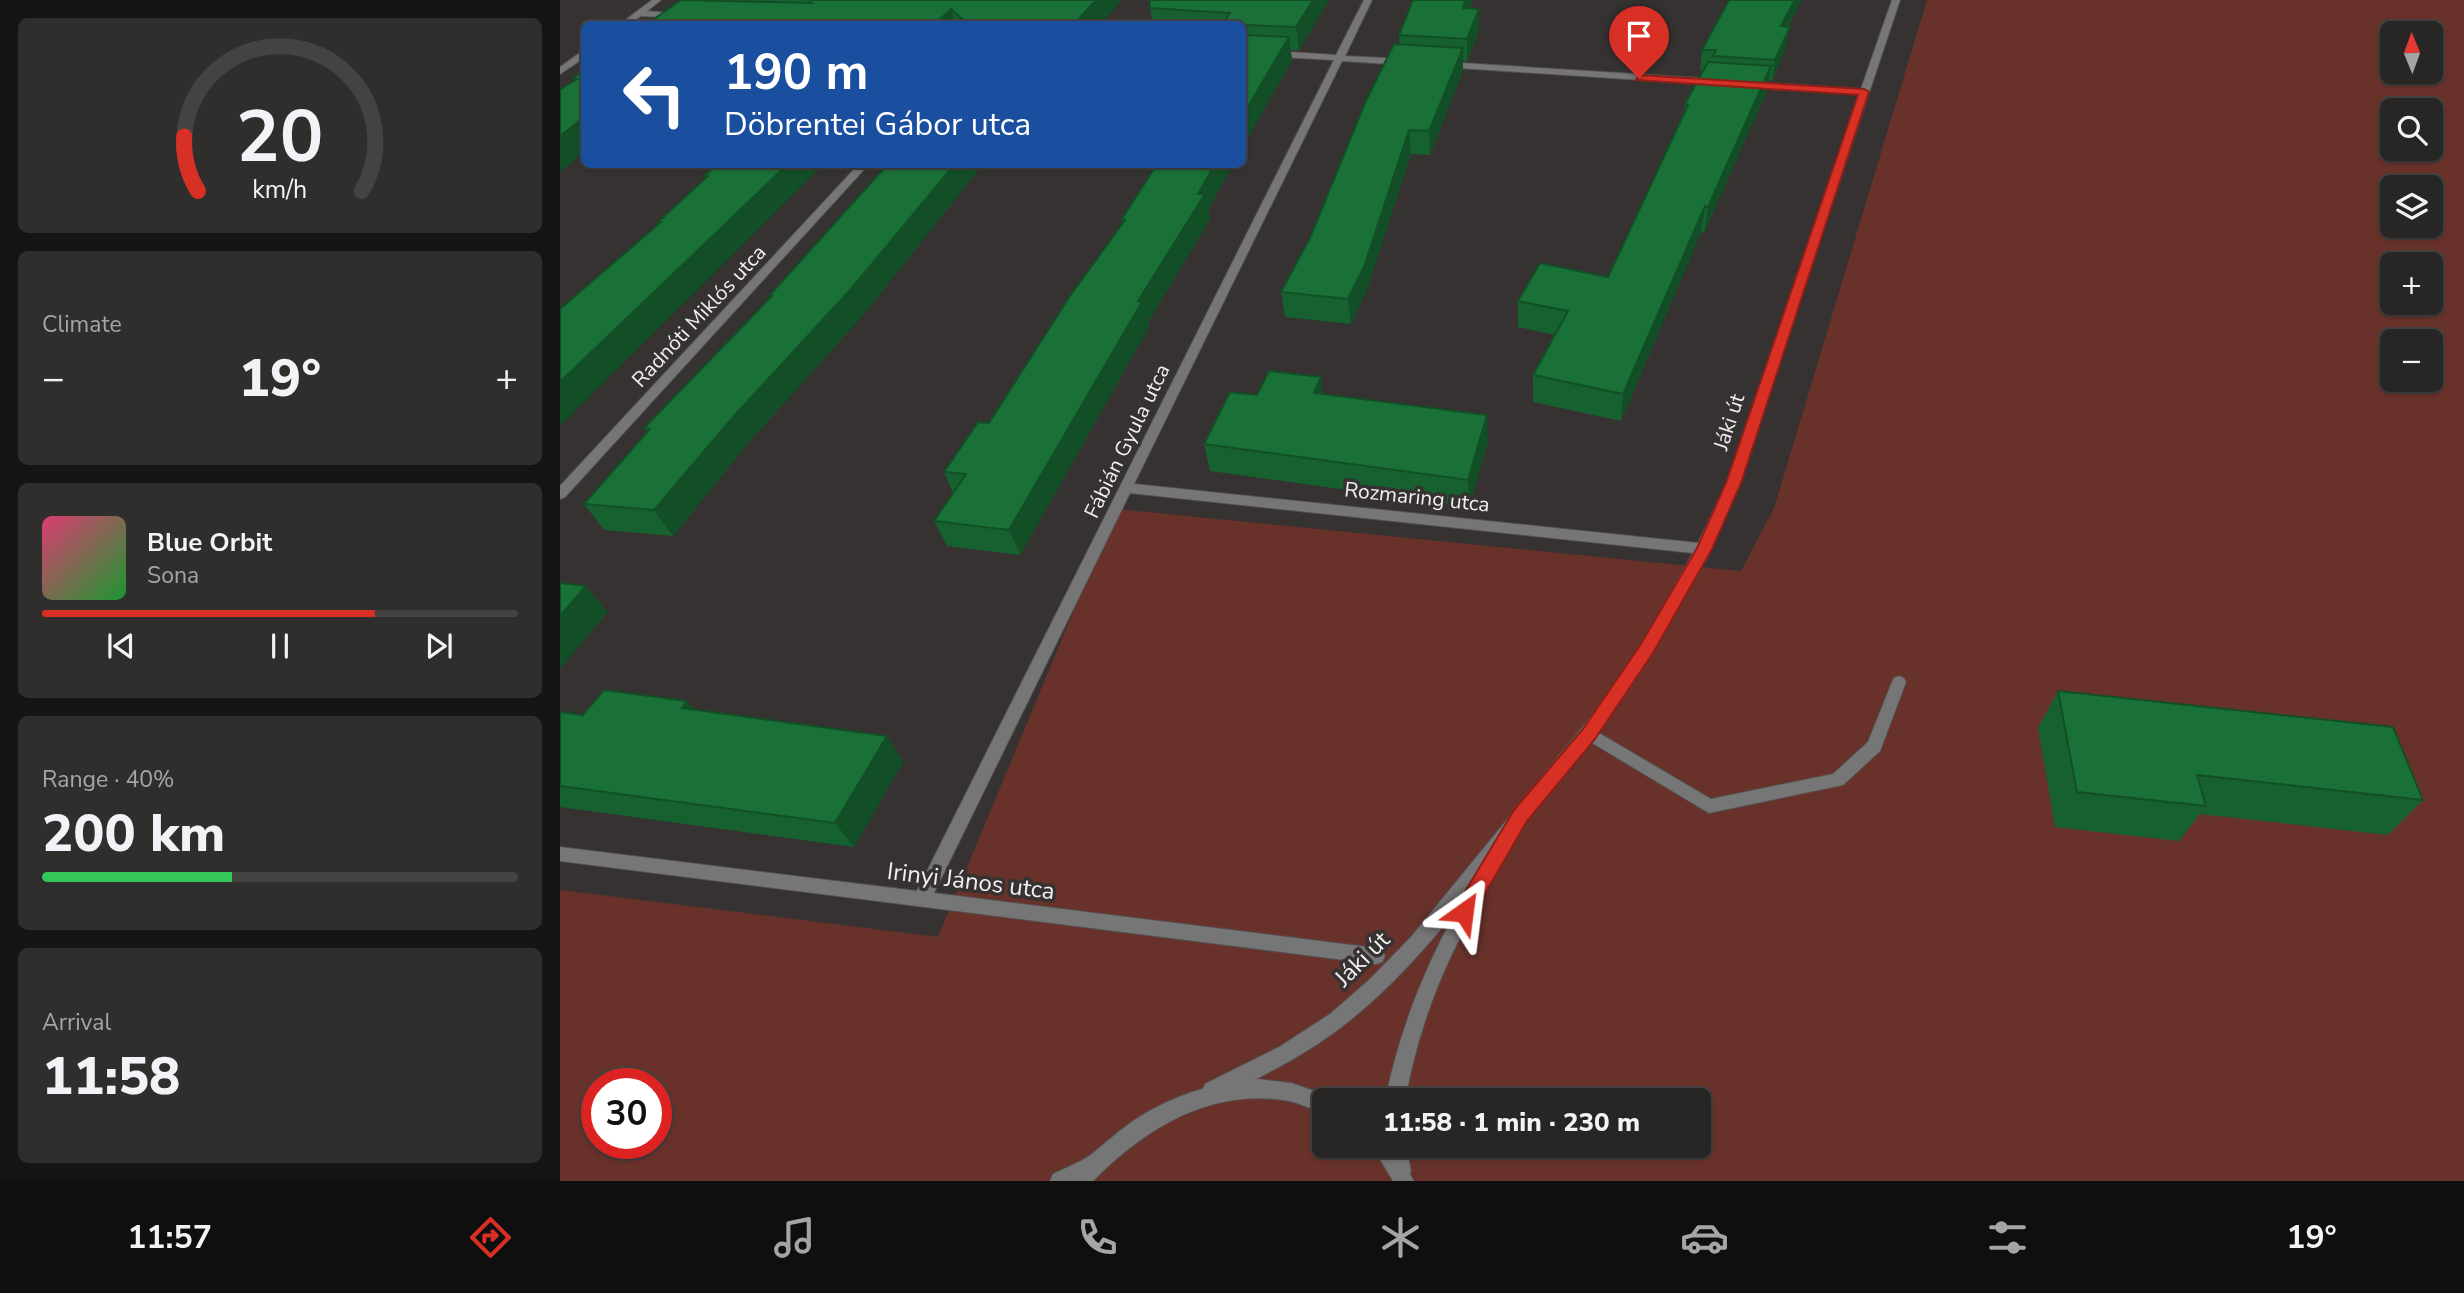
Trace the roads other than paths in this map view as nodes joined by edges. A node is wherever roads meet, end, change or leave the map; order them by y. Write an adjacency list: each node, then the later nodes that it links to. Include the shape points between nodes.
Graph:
1 (657, 0): 4 (street)
2 (1367, 0): 9 (street, Fábián Gyula utca)
3 (1896, 0): 15 (street, Jáki út)
4 (639, 13): 5 (street); 6 (street)
5 (693, 17)
6 (628, 21)
7 (1246, 52): 9 (street)
8 (581, 56): 12 (street)
9 (1337, 58): 10 (street); 17 (street, Fábián Gyula utca)
10 (1419, 63)
11 (1433, 64): 13 (street)
12 (560, 71)
13 (1722, 83)
14 (1736, 84): 15 (street)
15 (1864, 92): 19 (street, Jáki út, via 1733,483)
16 (861, 168): 18 (street, Radnóti Miklós utca)
17 (1126, 488): 19 (street, Rozmaring utca); 24 (street, Fábián Gyula utca)
18 (560, 494)
19 (1704, 549): 21 (street, Jáki út, via 1647,648)
20 (1899, 682): 21 (street, via 1874,746 1837,780 1709,806)
21 (1589, 734): 22 (street, Jáki út)
22 (1521, 816): 26 (street, Jáki út, via 1437,964 1408,1042); 27 (street, Jáki út, via 1450,906 1353,1007 1284,1055)
23 (560, 854): 24 (street, Irinyi János utca)
24 (922, 899): 25 (street, Irinyi János utca)
25 (1376, 956)
26 (1398, 1088)
27 (1203, 1096): 28 (street, via 1254,1088); 31 (street, via 1153,1116)
28 (1312, 1100)
29 (1390, 1158): 32 (street)
30 (1399, 1158): 32 (street)
31 (1096, 1162): 33 (street); 34 (street)
32 (1405, 1179)
33 (1060, 1181)
34 (1079, 1181)

